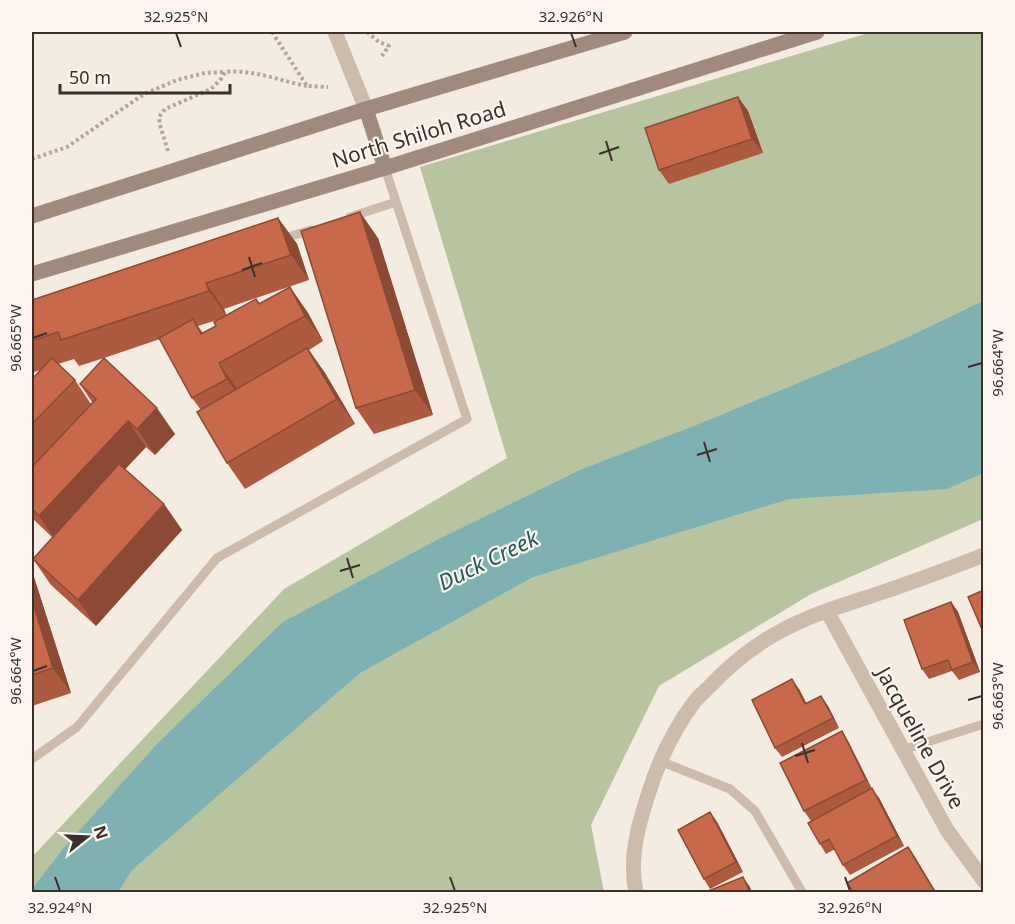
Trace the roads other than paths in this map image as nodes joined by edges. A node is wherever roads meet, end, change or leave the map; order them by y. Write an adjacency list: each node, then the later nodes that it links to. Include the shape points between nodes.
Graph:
1 (335, 32): 4 (street)
2 (626, 32): 4 (main road, North Shiloh Road)
3 (817, 32): 5 (main road, North Shiloh Road)
4 (366, 109): 5 (main road); 7 (main road, North Shiloh Road)
5 (385, 168): 6 (lane); 11 (main road, North Shiloh Road)
6 (396, 202): 8 (lane); 16 (lane, via 467,419 217,558 76,728)
7 (32, 216)
8 (339, 221)
9 (316, 228): 10 (lane)
10 (271, 243)
11 (32, 274)
12 (984, 555): 13 (street)
13 (827, 611): 15 (street, Jacqueline Drive); 17 (street, via 780,631 749,650 723,673 696,700)
14 (984, 724): 15 (lane)
15 (902, 750): 18 (street, Jacqueline Drive, via 947,830)
16 (32, 759)
17 (660, 760): 19 (street, via 636,840); 20 (lane, via 730,789 755,811)
18 (984, 880)
19 (636, 892)
20 (802, 892)

